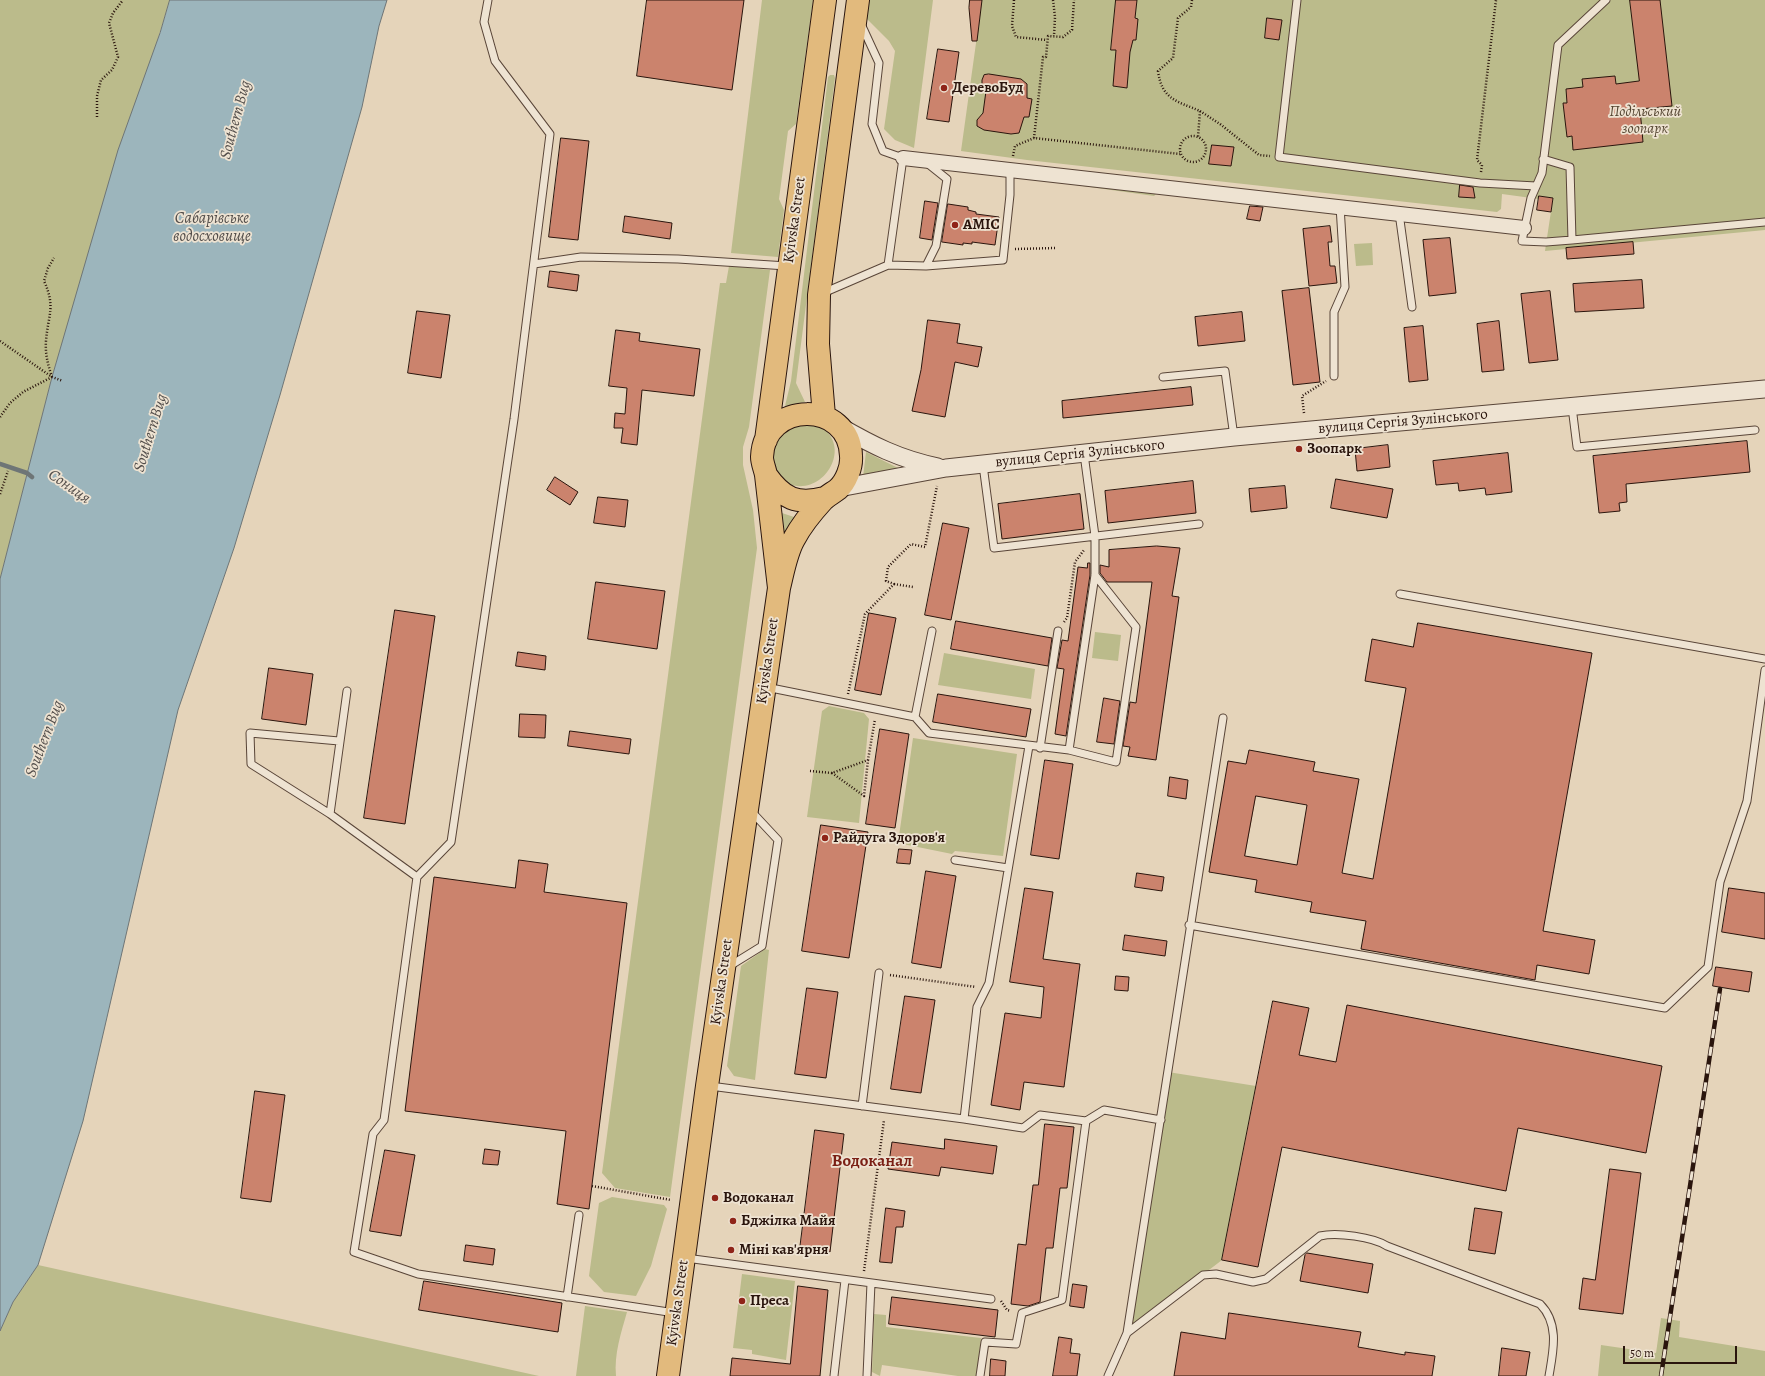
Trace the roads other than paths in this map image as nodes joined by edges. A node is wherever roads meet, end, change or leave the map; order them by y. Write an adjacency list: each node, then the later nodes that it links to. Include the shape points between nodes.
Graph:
1 (488, 0): 18 (lane, via 484,22 495,61 550,134)
2 (825, 0): 6 (main road, Kyivska Street)
3 (1297, 0): 12 (lane, via 1279,157 1480,183)
4 (1606, 0): 9 (lane, via 1558,45)
5 (857, 7): 7 (main road); 8 (lane, via 879,62 872,124 883,151)
6 (817, 60): 7 (main road); 19 (main road, Kyivska Street)
7 (850, 64): 22 (main road)
8 (903, 158): 10 (street); 20 (lane)
9 (1544, 159): 12 (lane, via 1542,173); 17 (lane, via 1570,167)
10 (924, 160): 11 (street); 21 (lane, via 947,179 936,246)
11 (1010, 170): 13 (street); 21 (lane, via 1003,260)
12 (1536, 186): 16 (lane)
13 (1340, 206): 14 (street); 24 (lane, via 1345,287 1334,312)
14 (1398, 213): 16 (street); 23 (lane)
15 (1765, 222): 17 (lane)
16 (1524, 228): 17 (lane, via 1522,241)
17 (1572, 240)
18 (534, 264): 19 (lane, via 581,257 685,259); 58 (lane, via 514,419 451,842)
19 (788, 266): 31 (main road, Kyivska Street)
20 (888, 266): 21 (lane); 22 (lane)
21 (926, 266)
22 (819, 295): 28 (main road, via 818,344)
23 (1412, 307)
24 (1334, 376)
25 (1163, 377): 30 (lane, via 1225,371)
26 (1765, 390): 27 (street, вулиця Сергія Зулінського)
27 (1572, 407): 29 (lane, via 1577,447); 30 (street, вулиця Сергія Зулінського)
28 (830, 420): 31 (main road, via 807,413 790,416 776,426); 34 (street, via 882,450 912,462); 36 (main road, via 847,439 851,456 849,473)
29 (1755, 430)
30 (1234, 438): 32 (street, вулиця Сергія Зулінського)
31 (766, 440): 35 (main road, via 762,457)
32 (1084, 454): 33 (street, вулиця Сергія Зулінського); 38 (lane)
33 (983, 464): 34 (street, вулиця Сергія Зулінського); 38 (lane, via 994,548)
34 (946, 468): 36 (street)
35 (766, 475): 36 (main road, via 776,490 791,499 808,502); 40 (main road)
36 (832, 493): 40 (main road, via 808,517 794,540)
37 (1199, 524): 38 (lane)
38 (1095, 536): 39 (lane)
39 (1095, 575): 53 (lane); 53 (lane, via 1136,627 1116,762)
40 (778, 588): 46 (main road, Kyivska Street)
41 (1400, 594): 44 (lane)
42 (932, 631): 48 (lane)
43 (1058, 631): 52 (lane)
44 (1765, 659)
45 (1765, 670): 59 (lane, via 1747,801 1720,882 1708,967 1665,1008)
46 (764, 686): 48 (lane); 54 (main road, Kyivska Street)
47 (347, 691): 50 (lane)
48 (915, 717): 51 (lane, via 929,733)
49 (1223, 718): 59 (lane)
50 (339, 741): 55 (lane); 55 (lane, via 250,733 252,764)
51 (1029, 746): 52 (lane); 57 (lane)
52 (1040, 748): 53 (lane)
53 (1069, 750)
54 (747, 806): 60 (main road, Kyivska Street); 60 (lane, via 778,840 762,946)
55 (330, 814): 58 (lane)
56 (955, 860): 57 (lane)
57 (1008, 868): 64 (lane, via 989,983 977,1007)
58 (417, 877): 71 (lane, via 384,1120 373,1134 354,1252 418,1274)
59 (1190, 925): 65 (lane)
60 (723, 970): 62 (main road, Kyivska Street)
61 (879, 973): 63 (lane)
62 (706, 1086): 63 (lane); 68 (main road, Kyivska Street)
63 (862, 1106): 64 (lane)
64 (964, 1119): 66 (lane, via 1023,1128 1040,1115)
65 (1161, 1120): 66 (lane, via 1104,1110); 74 (lane)
66 (1086, 1121): 78 (lane, via 1062,1300 1022,1313 1016,1344 985,1342)
67 (579, 1215): 71 (lane)
68 (684, 1258): 69 (lane); 73 (main road, Kyivska Street)
69 (845, 1280): 70 (lane); 76 (lane)
70 (871, 1283): 72 (lane); 77 (lane)
71 (567, 1297): 73 (lane)
72 (991, 1299)
73 (676, 1313): 75 (main road, Kyivska Street)
74 (1127, 1333): 79 (lane); 80 (lane, via 1203,1275 1216,1274 1254,1282 1266,1279 1320,1236 1329,1234 1378,1240 1387,1246 1540,1304 1547,1311 1554,1334)
75 (668, 1376)
76 (834, 1376)
77 (867, 1376)
78 (980, 1376)
79 (1108, 1376)
80 (1549, 1376)

